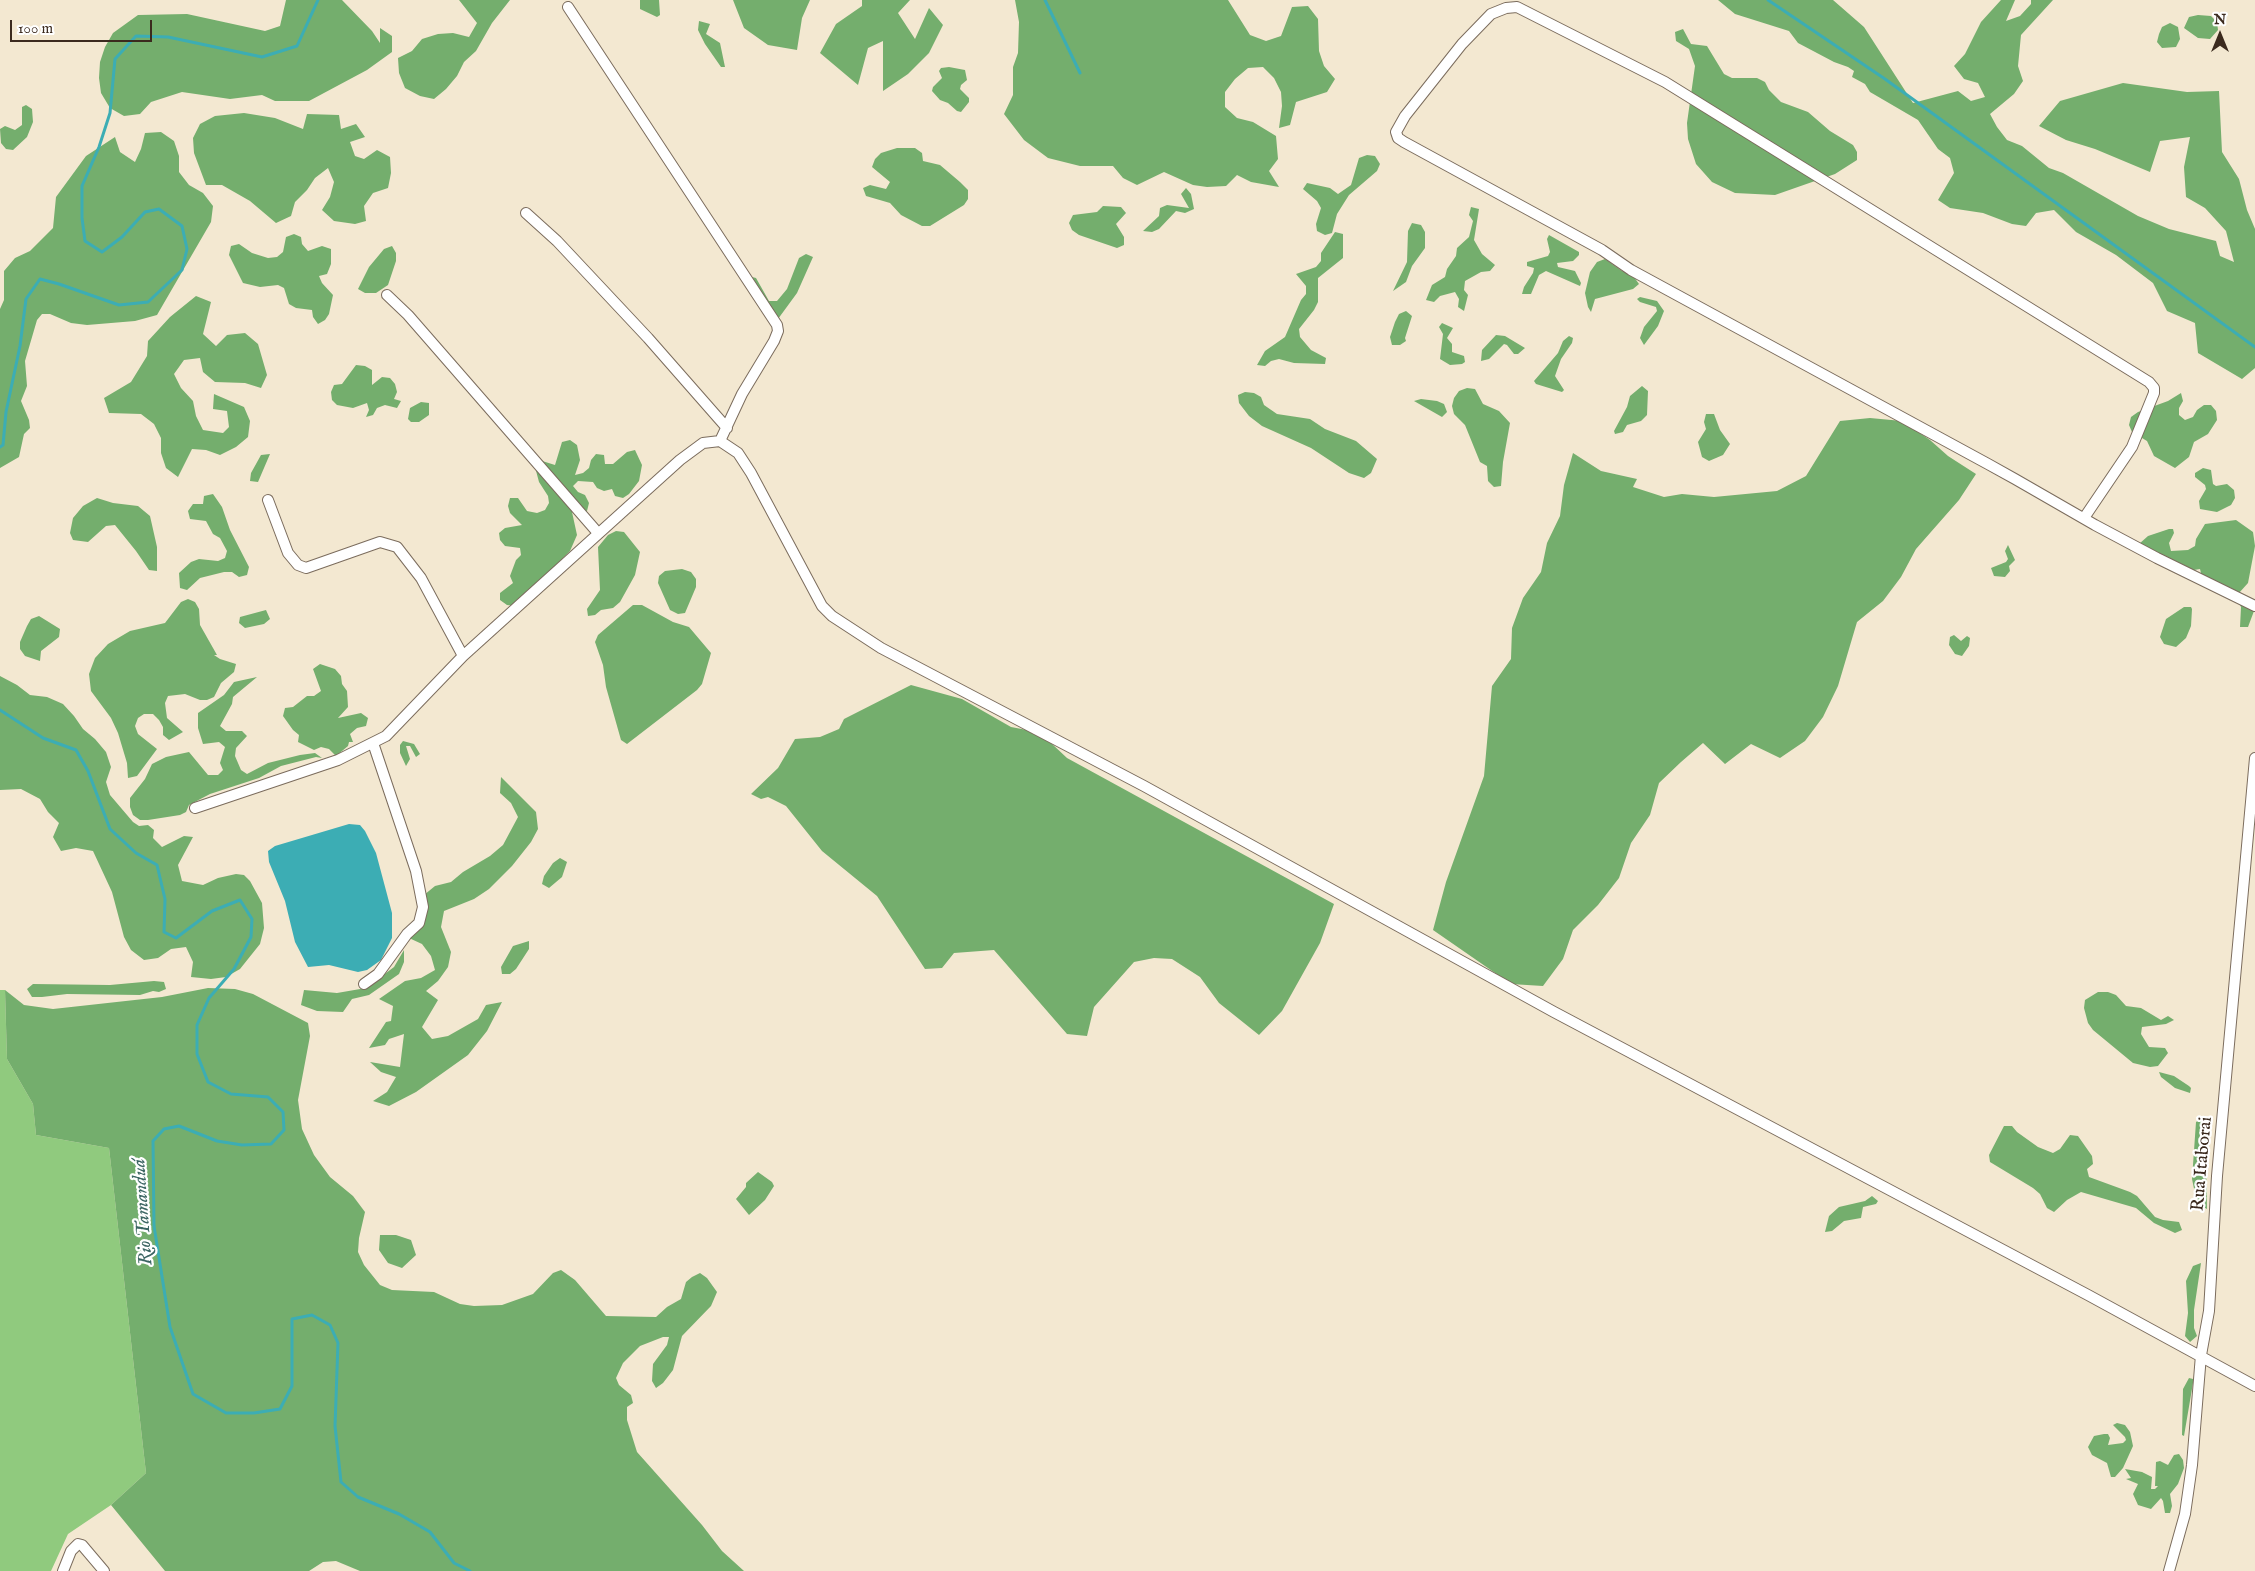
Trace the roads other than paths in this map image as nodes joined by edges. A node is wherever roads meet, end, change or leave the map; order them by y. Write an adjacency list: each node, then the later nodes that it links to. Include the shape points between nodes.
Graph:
1 (568, 7): 4 (street, via 777,325 774,341 742,394)
2 (526, 213): 4 (street, via 557,241 648,338)
3 (387, 295): 8 (street)
4 (727, 428): 5 (street)
5 (720, 441): 8 (street, via 703,443 693,449); 15 (street, via 738,452 747,466 822,606 881,648 1144,786 1554,1012)
6 (268, 500): 10 (street, via 288,553 298,565 306,568 380,542 397,547 421,578)
7 (2084, 518): 7 (street, via 2132,447 2154,393 2149,382 1665,82 1517,7 1506,8 1491,14 1462,44 1405,116 1396,132 1404,142); 9 (street)
8 (598, 533): 10 (street)
9 (2255, 606)
10 (463, 656): 11 (street, via 403,720 386,736)
11 (372, 743): 13 (street, via 338,760); 14 (street, via 416,871 423,908 419,923 378,974)
12 (2255, 758): 15 (street, Rua Itaborai, via 2217,1176 2209,1311)
13 (195, 808)
14 (364, 984)
15 (2201, 1356): 16 (street); 19 (street, Rua Itaborai, via 2185,1514)
16 (2255, 1386)
17 (63, 1571): 18 (street, via 71,1551 82,1544)
18 (104, 1571)
19 (2169, 1571)

